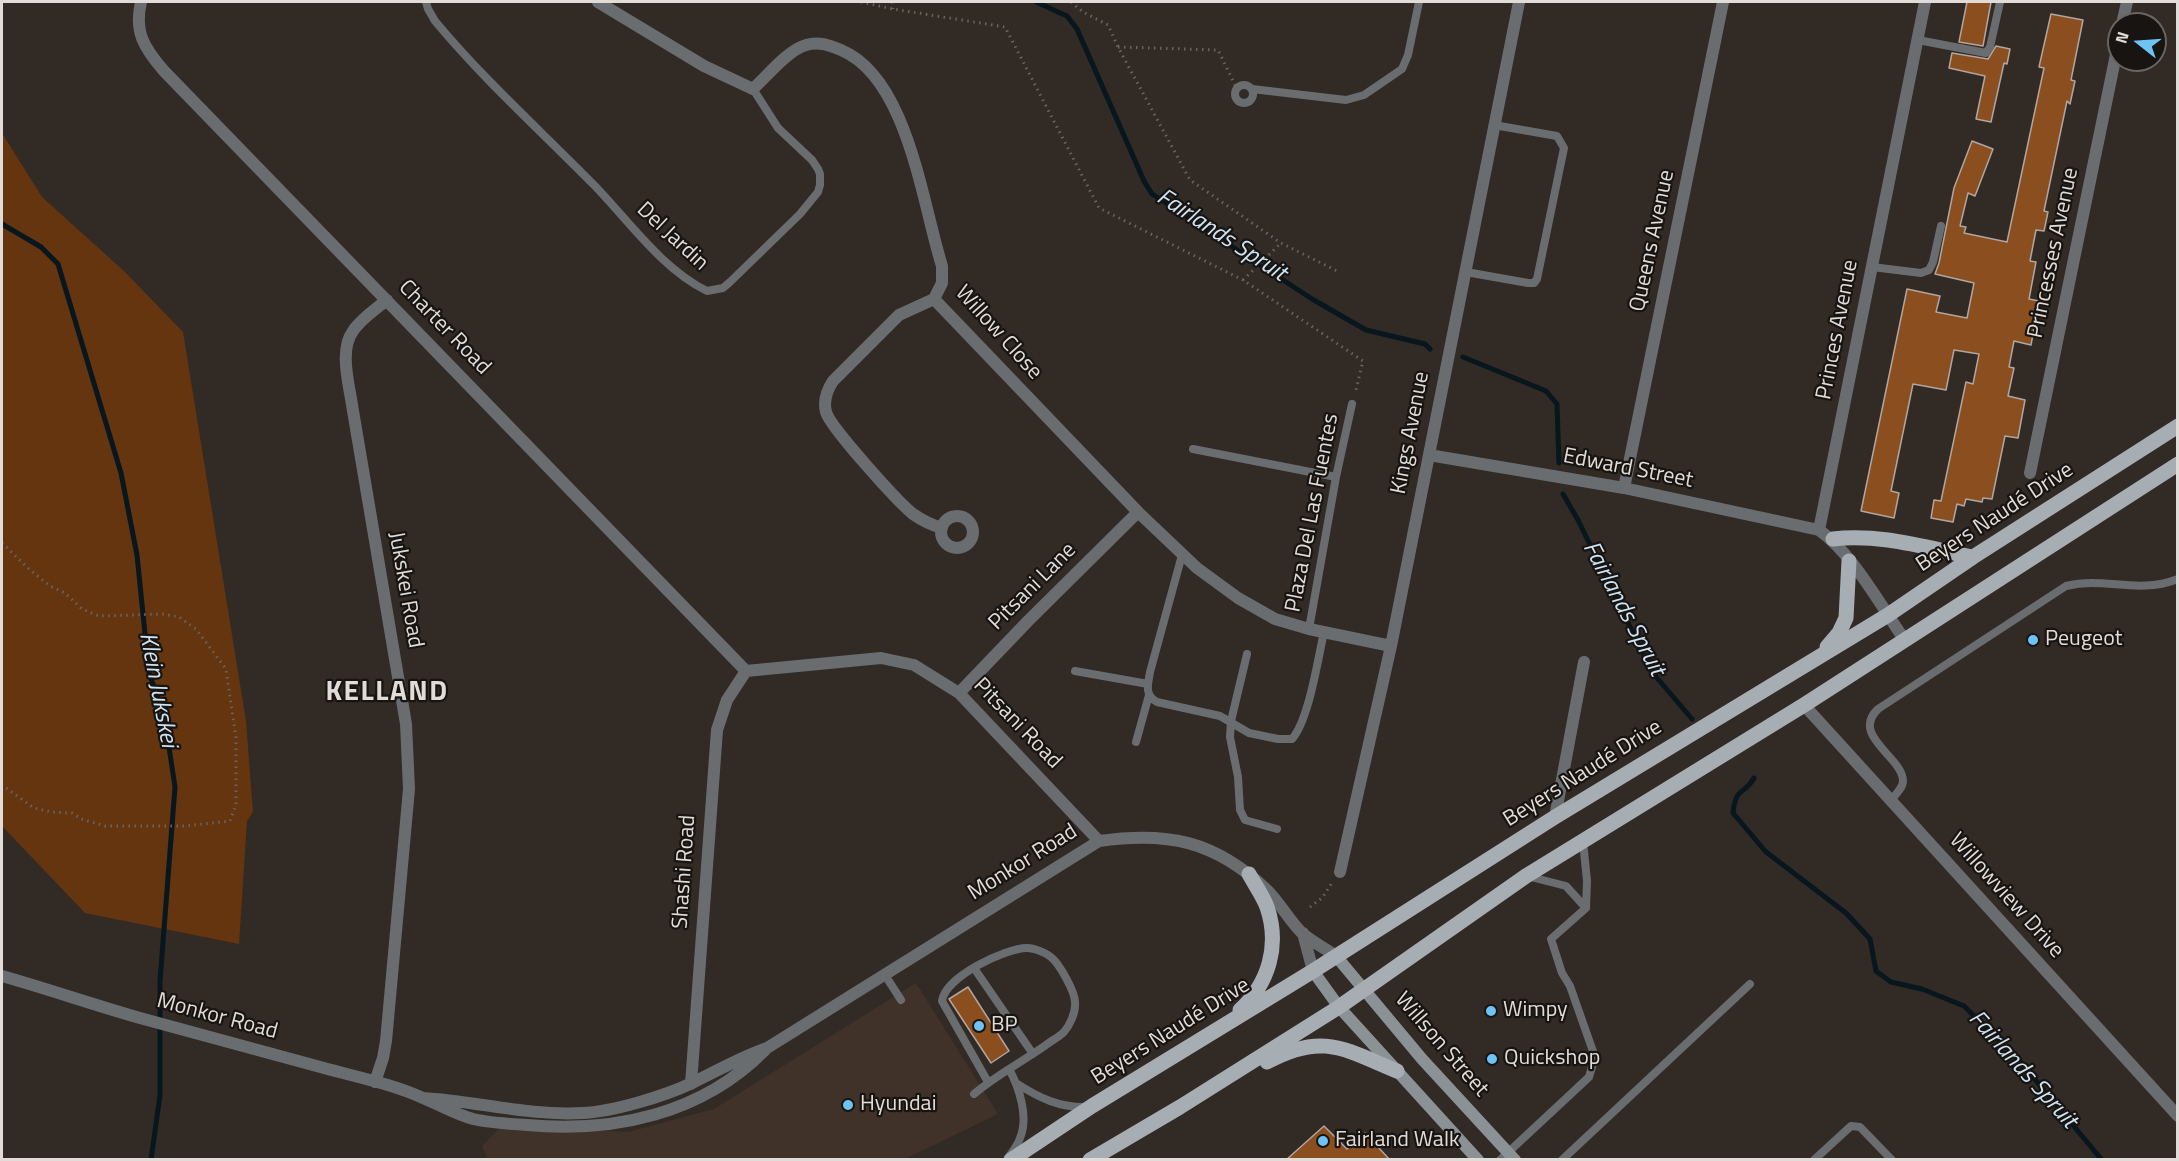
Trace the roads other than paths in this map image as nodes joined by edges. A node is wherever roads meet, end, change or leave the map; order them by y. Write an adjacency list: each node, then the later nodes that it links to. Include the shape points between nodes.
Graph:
1 (141, 2): 18 (street, Charter Road, via 138,25 152,57)
2 (426, 2): 11 (lane, Del Jardin, via 440,27 511,104 662,257 707,291 723,288 730,282 800,214 820,185 818,169 778,128)
3 (598, 2): 11 (street, via 704,66)
4 (1419, 2): 12 (lane, via 1402,69 1364,95 1346,100)
5 (1520, 2): 13 (street, Kings Avenue)
6 (1723, 2): 26 (street, Queens Avenue)
7 (1925, 2): 9 (street, Princes Avenue)
8 (2000, 2): 9 (lane, via 1986,53)
9 (1917, 40): 15 (street, Princes Avenue)
10 (2112, 72): 24 (street, Princesses Avenue)
11 (753, 89): 17 (street, Willow Close, via 793,52 819,43 846,52 878,79 906,132 942,266 942,283)
12 (1252, 89): 12 (lane, via 1242,85 1235,94 1237,99 1241,103 1252,100)
13 (1494, 125): 16 (street, Kings Avenue); 16 (lane, via 1557,136 1564,148 1534,283)
14 (1941, 226): 15 (lane, via 1929,270 1921,273)
15 (1872, 267): 29 (street, Princes Avenue)
16 (1466, 272): 22 (street, Kings Avenue)
17 (934, 299): 27 (street, Willow Close); 28 (street, via 899,315 834,381 827,391 825,410 841,436 910,512)
18 (387, 300): 43 (street, Charter Road); 75 (street, Jukskei Road, via 353,331 346,357 410,768 386,1041)
19 (1352, 404): 25 (lane, Plaza Del Las Fuentes)
20 (2178, 426): 32 (main road, Beyers Naudé Drive)
21 (1193, 449): 25 (lane)
22 (1429, 455): 26 (street, Edward Street); 39 (street, Kings Avenue)
23 (2178, 464): 38 (main road)
24 (2030, 474)
25 (1336, 477): 36 (lane, Plaza Del Las Fuentes)
26 (1624, 488): 29 (street, Edward Street)
27 (1138, 512): 31 (street, Willow Close); 46 (street, Pitsani Lane)
28 (942, 528)
29 (1819, 530): 30 (street)
30 (1833, 539): 32 (main road, via 1865,537); 33 (street)
31 (1182, 555): 36 (street, Willow Close, via 1238,598 1275,619); 45 (lane)
32 (1973, 557): 35 (main road, Beyers Naudé Drive)
33 (1850, 561): 35 (street); 41 (main road, via 1846,618)
34 (2178, 579): 51 (lane, via 2139,588 2086,582 2066,586 1878,709 1870,728 1903,778)
35 (1888, 615): 38 (street); 41 (main road, Beyers Naudé Drive)
36 (1309, 629): 37 (street, Willow Close)
37 (1324, 632): 39 (street, Willow Close); 49 (lane, via 1303,717 1292,739 1249,733)
38 (1904, 639): 48 (main road)
39 (1390, 646): 56 (street, Kings Avenue)
40 (1247, 654): 49 (lane)
41 (1822, 654): 52 (main road, Beyers Naudé Drive)
42 (1584, 662): 52 (street)
43 (746, 671): 46 (street, Pitsani Road, via 881,658 914,665); 78 (street, Shashi Road, via 727,700 717,730)
44 (1075, 671): 45 (lane)
45 (1148, 684): 47 (lane)
46 (959, 693): 54 (street, Pitsani Road)
47 (1149, 695): 49 (lane, via 1157,702); 50 (lane)
48 (1804, 705): 51 (street, Willowview Drive); 55 (main road)
49 (1231, 721): 53 (lane, via 1230,744 1242,816 1250,822)
50 (1136, 742)
51 (1891, 800): 83 (street, Willowview Drive)
52 (1555, 817): 61 (main road, Beyers Naudé Drive)
53 (1277, 828)
54 (1099, 841): 57 (street, Monkor Road, via 1150,836 1187,841); 64 (street, Monkor Road)
55 (1583, 841): 58 (main road); 59 (lane)
56 (1340, 872)
57 (1249, 874): 60 (street, Monkor Road, via 1269,891); 70 (main road, via 1266,906 1273,950 1256,990)
58 (1526, 876): 59 (lane, via 1566,886); 67 (main road)
59 (1586, 908): 84 (lane, via 1551,939 1595,1057 1589,1077)
60 (1303, 933): 61 (street, Monkor Road); 63 (street, Monkor Road)
61 (1336, 956): 63 (main road, Beyers Naudé Drive); 67 (street, Willson Street)
62 (974, 969): 72 (lane); 72 (lane, via 993,957 1028,948 1053,959 1075,1001 1073,1015 1064,1031); 76 (lane, via 948,987 942,1001)
63 (1313, 971): 69 (street); 70 (main road, Beyers Naudé Drive)
64 (885, 975): 68 (lane); 71 (street, Monkor Road)
65 (2, 976): 75 (street, Monkor Road)
66 (1750, 984): 88 (lane)
67 (1365, 989): 69 (main road); 84 (street, Willson Street)
68 (901, 1000)
69 (1339, 1007): 74 (street); 82 (main road)
70 (1225, 1025): 81 (main road, Beyers Naudé Drive)
71 (767, 1048): 78 (street, Monkor Road, via 738,1058); 80 (street, Monkor Road, via 746,1070 695,1100 610,1125 568,1128 494,1123 446,1110)
72 (1033, 1054): 73 (lane)
73 (1008, 1069): 76 (lane); 77 (lane)
74 (1397, 1071): 82 (main road, via 1340,1048 1305,1046 1277,1056); 87 (street)
75 (375, 1082): 80 (street, Monkor Road)
76 (988, 1082): 79 (lane)
77 (1016, 1083): 81 (lane, via 1055,1104); 85 (lane, via 1023,1121 1021,1137)
78 (691, 1084): 80 (street, Monkor Road, via 584,1113 519,1110)
79 (974, 1094)
80 (423, 1098)
81 (1092, 1106): 85 (main road, Beyers Naudé Drive)
82 (1180, 1107): 86 (main road)
83 (2178, 1116)
84 (1508, 1157)
85 (1009, 1160)
86 (1090, 1160)
87 (1478, 1160)
88 (1563, 1160)
89 (1814, 1160): 90 (lane, via 1851,1126 1856,1126)
90 (1892, 1160)

